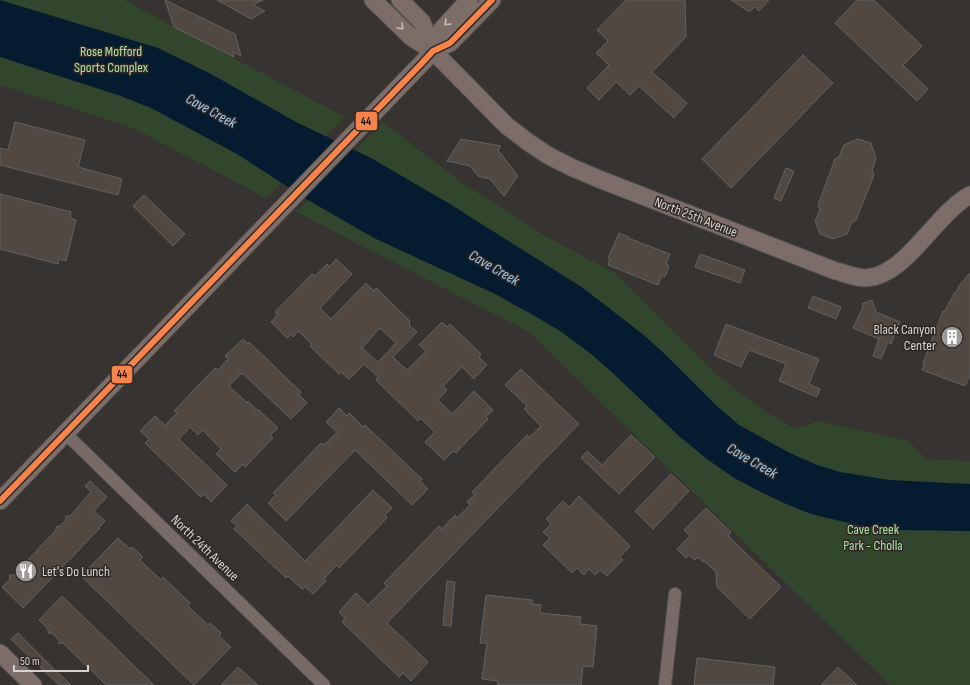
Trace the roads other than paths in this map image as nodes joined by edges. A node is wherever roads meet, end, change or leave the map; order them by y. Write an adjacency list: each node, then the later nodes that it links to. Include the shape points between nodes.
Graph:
1 (373, 0): 5 (street, North 25th Avenue, one-way to 5, via 411,37)
2 (400, 0): 5 (street, North 25th Avenue, via 422,22)
3 (469, 0): 5 (street, one-way to 5, via 442,29)
4 (492, 0): 5 (street, via 450,44)
5 (433, 51): 6 (street, North 25th Avenue, via 507,126 549,156 700,219 857,277 868,278 902,261 949,211); 7 (street)
6 (970, 195)
7 (65, 433): 8 (street); 12 (street, North 24th Avenue)
8 (0, 501)
9 (675, 594): 13 (street)
10 (0, 653): 11 (street)
11 (33, 685)
12 (324, 685)
13 (665, 685)

